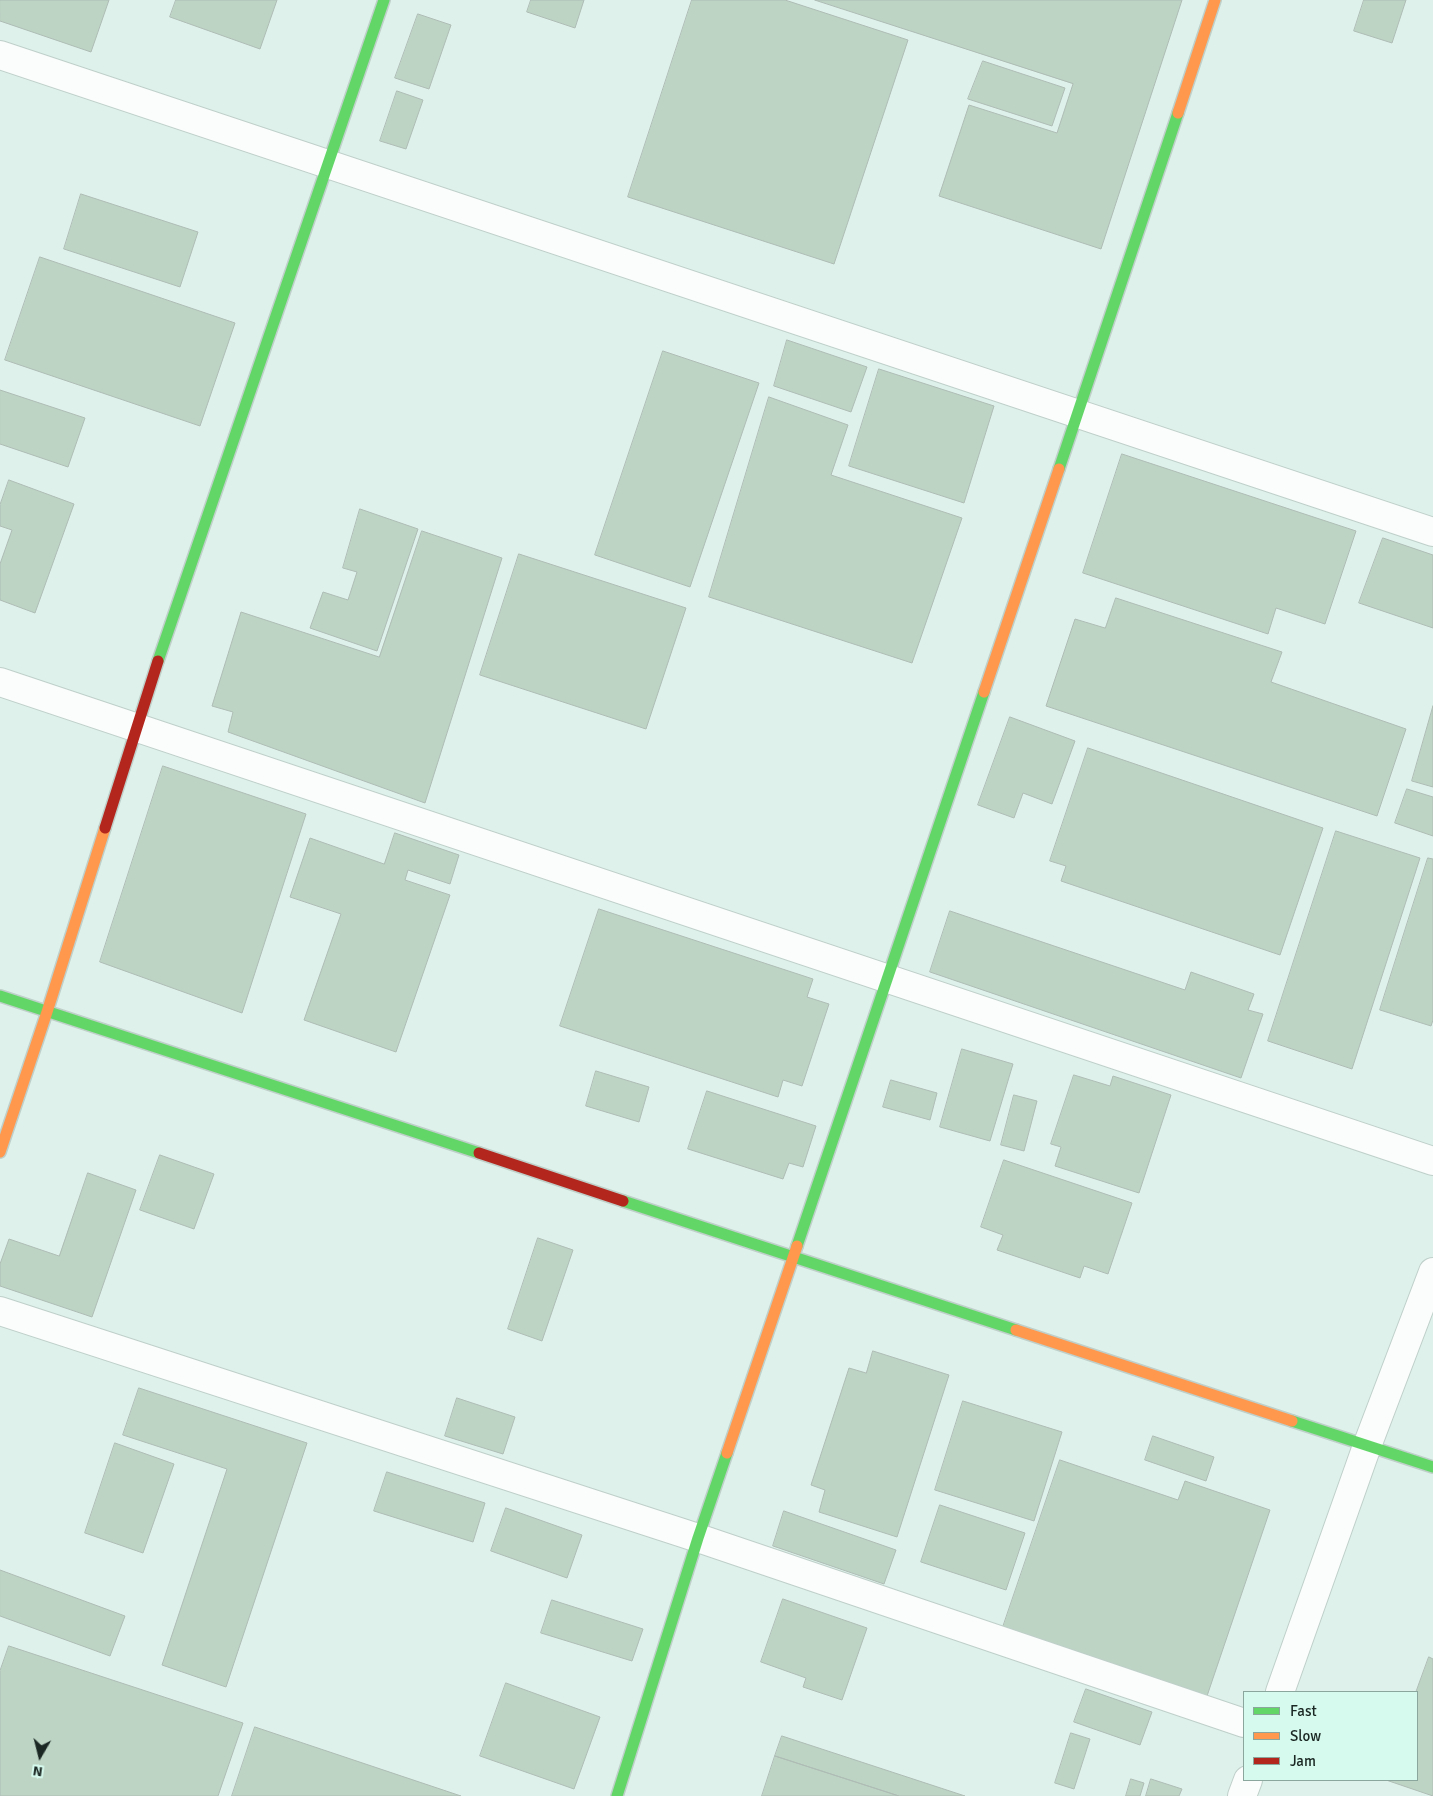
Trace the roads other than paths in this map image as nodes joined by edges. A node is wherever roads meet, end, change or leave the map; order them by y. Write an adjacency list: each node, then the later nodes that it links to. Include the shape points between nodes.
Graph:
1 (384, 0): 4 (street)
2 (1215, 0): 5 (street)
3 (0, 55): 4 (street)
4 (328, 165): 5 (street); 8 (street)
5 (1078, 414): 6 (street); 9 (street)
6 (1433, 532)
7 (0, 682): 8 (street)
8 (136, 727): 9 (street); 11 (street)
9 (886, 979): 13 (street); 14 (street)
10 (0, 996): 11 (street)
11 (47, 1012): 12 (street); 14 (street)
12 (0, 1152)
13 (1433, 1161)
14 (793, 1257): 17 (street); 19 (street)
15 (1433, 1272): 17 (street)
16 (0, 1311): 19 (street)
17 (1367, 1446): 18 (street); 20 (street)
18 (1433, 1467)
19 (698, 1538): 21 (street); 23 (street)
20 (1280, 1691)
21 (1243, 1723)
22 (1248, 1781): 24 (street)
23 (617, 1796)
24 (1242, 1796)

